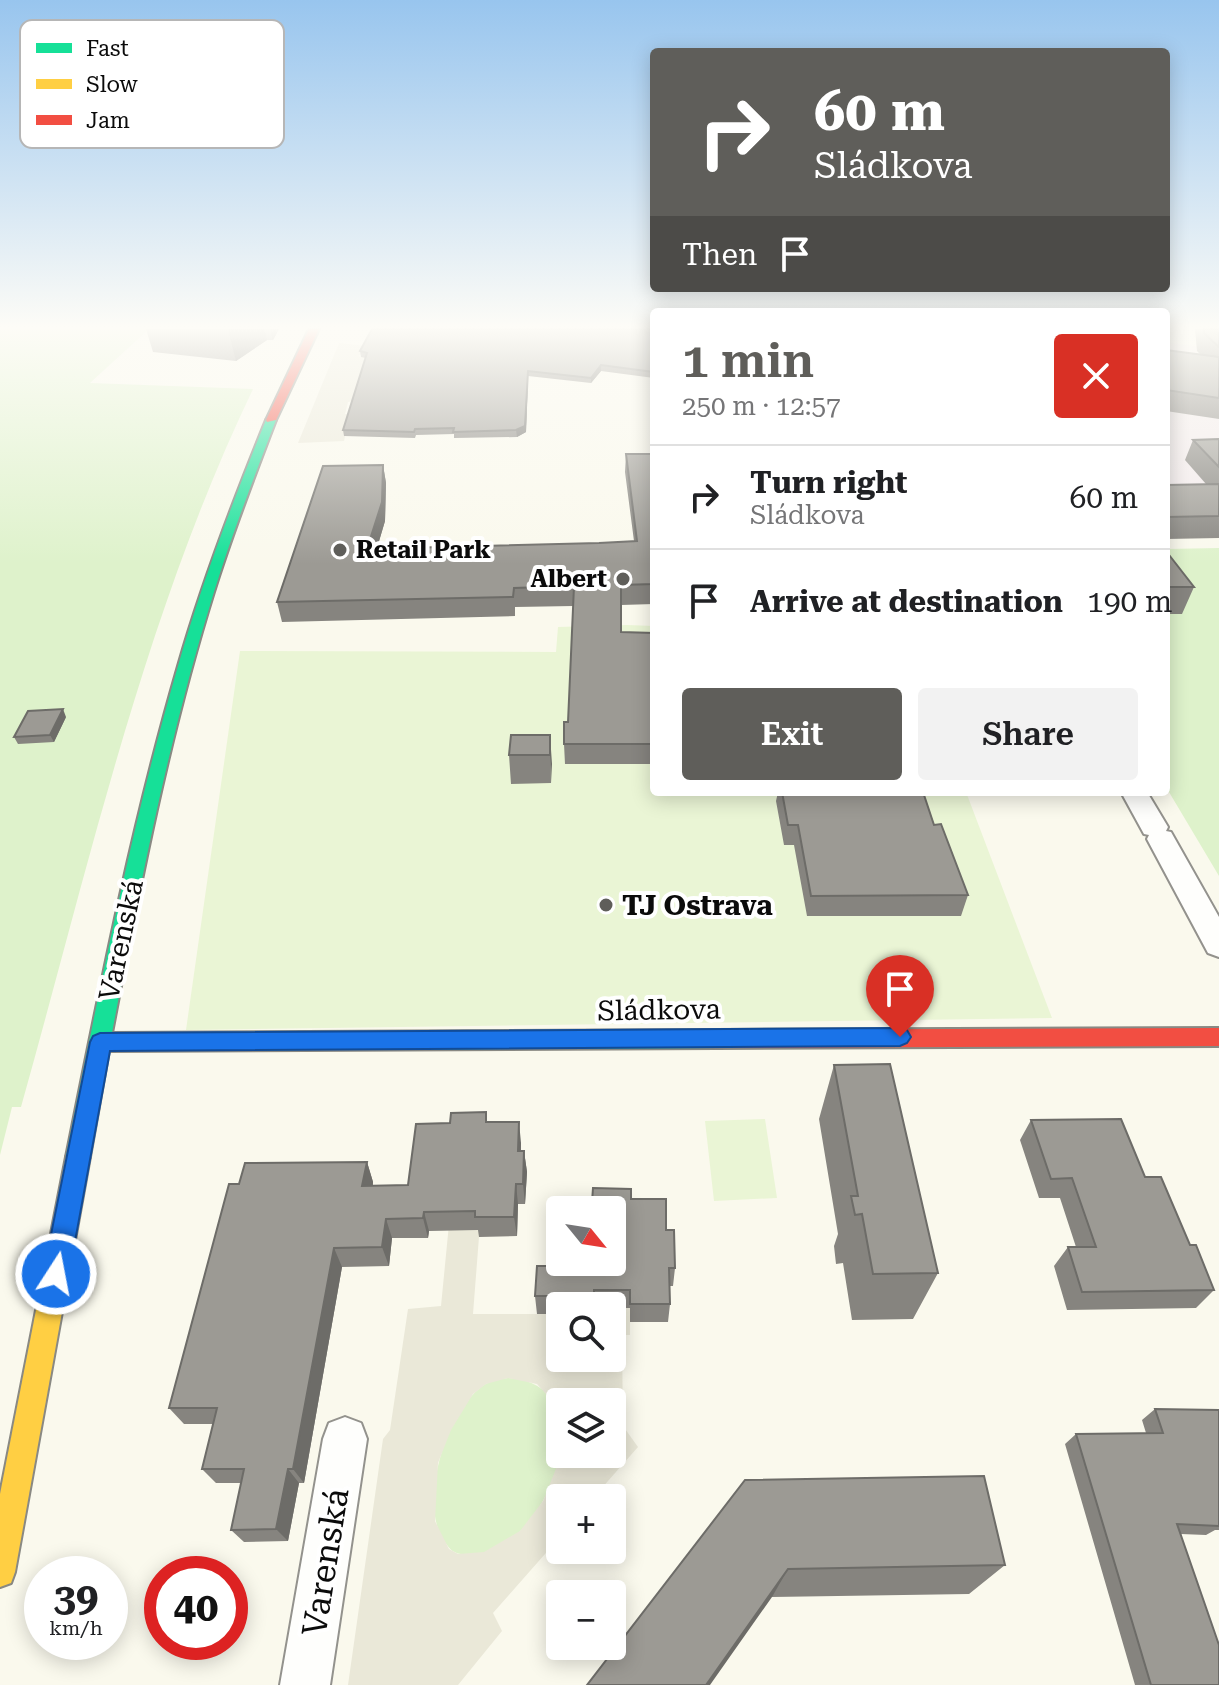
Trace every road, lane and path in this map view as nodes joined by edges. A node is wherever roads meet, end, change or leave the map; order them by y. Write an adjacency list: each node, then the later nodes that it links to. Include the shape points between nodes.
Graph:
1 (275, 408): 5 (street, Varenská, via 198,622 130,894)
2 (1136, 796): 3 (street)
3 (1219, 945)
4 (1219, 1037): 5 (street, Sládkova)
5 (100, 1042): 7 (street, Varenská)
6 (345, 1439): 8 (street, Varenská)
7 (0, 1572)
8 (305, 1685)

